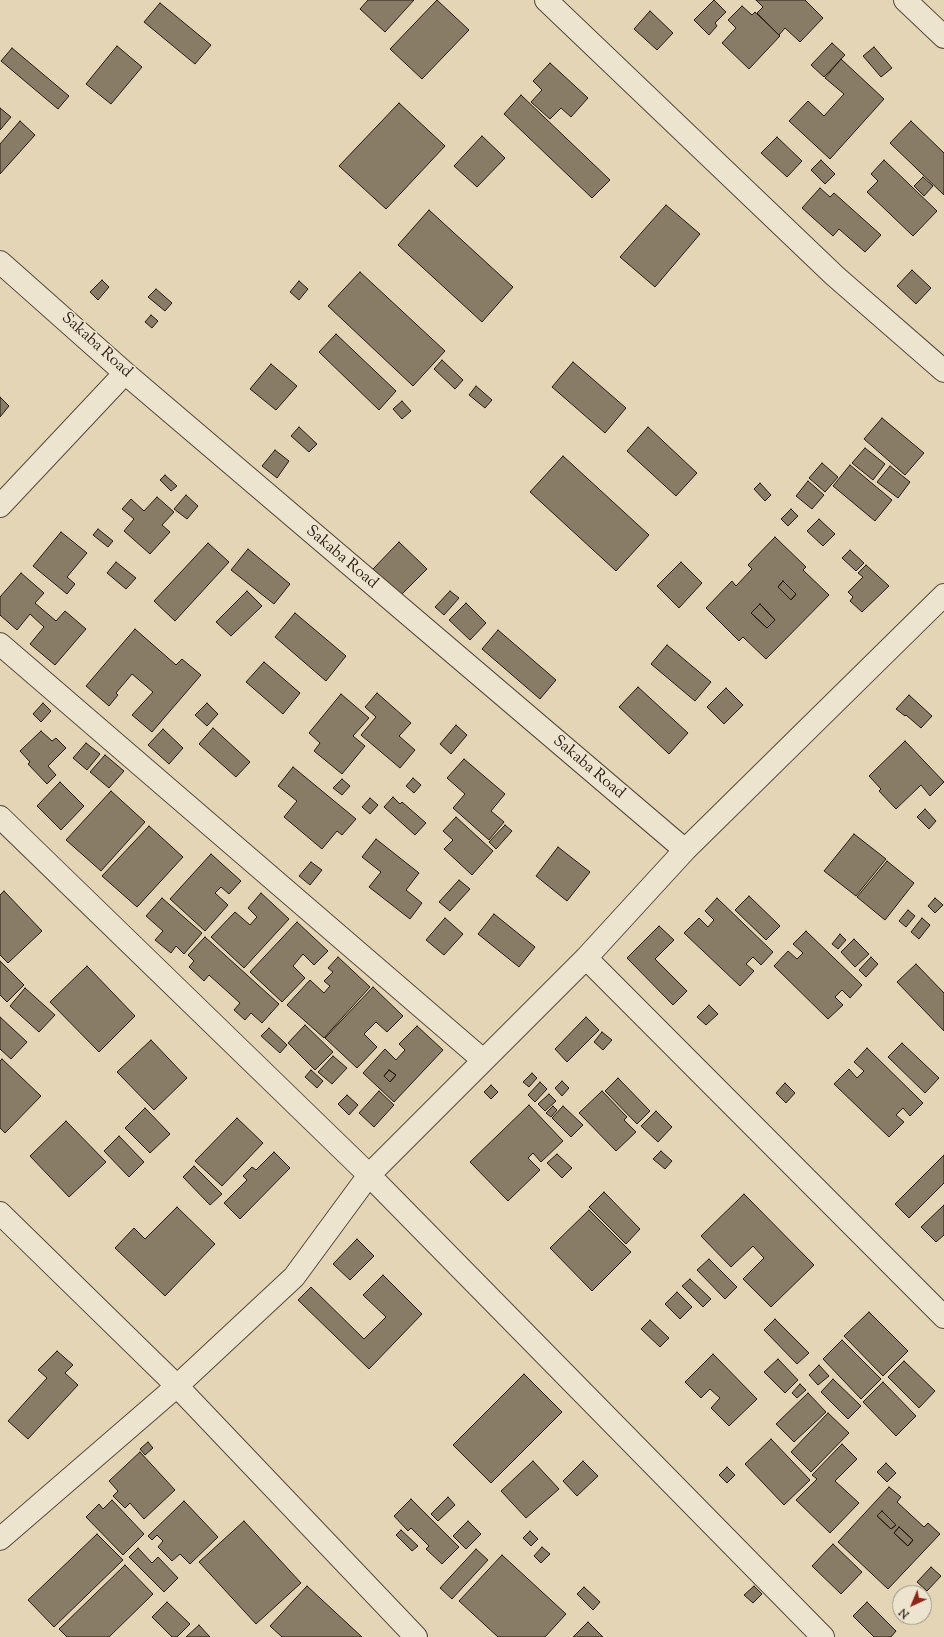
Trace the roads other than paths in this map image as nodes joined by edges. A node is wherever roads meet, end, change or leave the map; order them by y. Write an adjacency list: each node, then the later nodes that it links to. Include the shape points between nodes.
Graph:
1 (546, 0): 5 (street, via 835,276)
2 (905, 0): 3 (street)
3 (944, 38)
4 (0, 262): 6 (street, Sakaba Road)
5 (944, 371)
6 (125, 373): 7 (street); 11 (street, Sakaba Road)
7 (0, 506)
8 (944, 595): 11 (street)
9 (0, 644): 13 (street)
10 (0, 818): 14 (street)
11 (685, 850): 12 (street)
12 (586, 958): 13 (street); 16 (street)
13 (483, 1060): 14 (street)
14 (368, 1175): 17 (street, via 294,1277); 20 (street)
15 (0, 1213): 17 (street)
16 (944, 1317)
17 (177, 1386): 18 (street); 19 (street)
18 (0, 1539)
19 (416, 1637)
20 (823, 1637)

